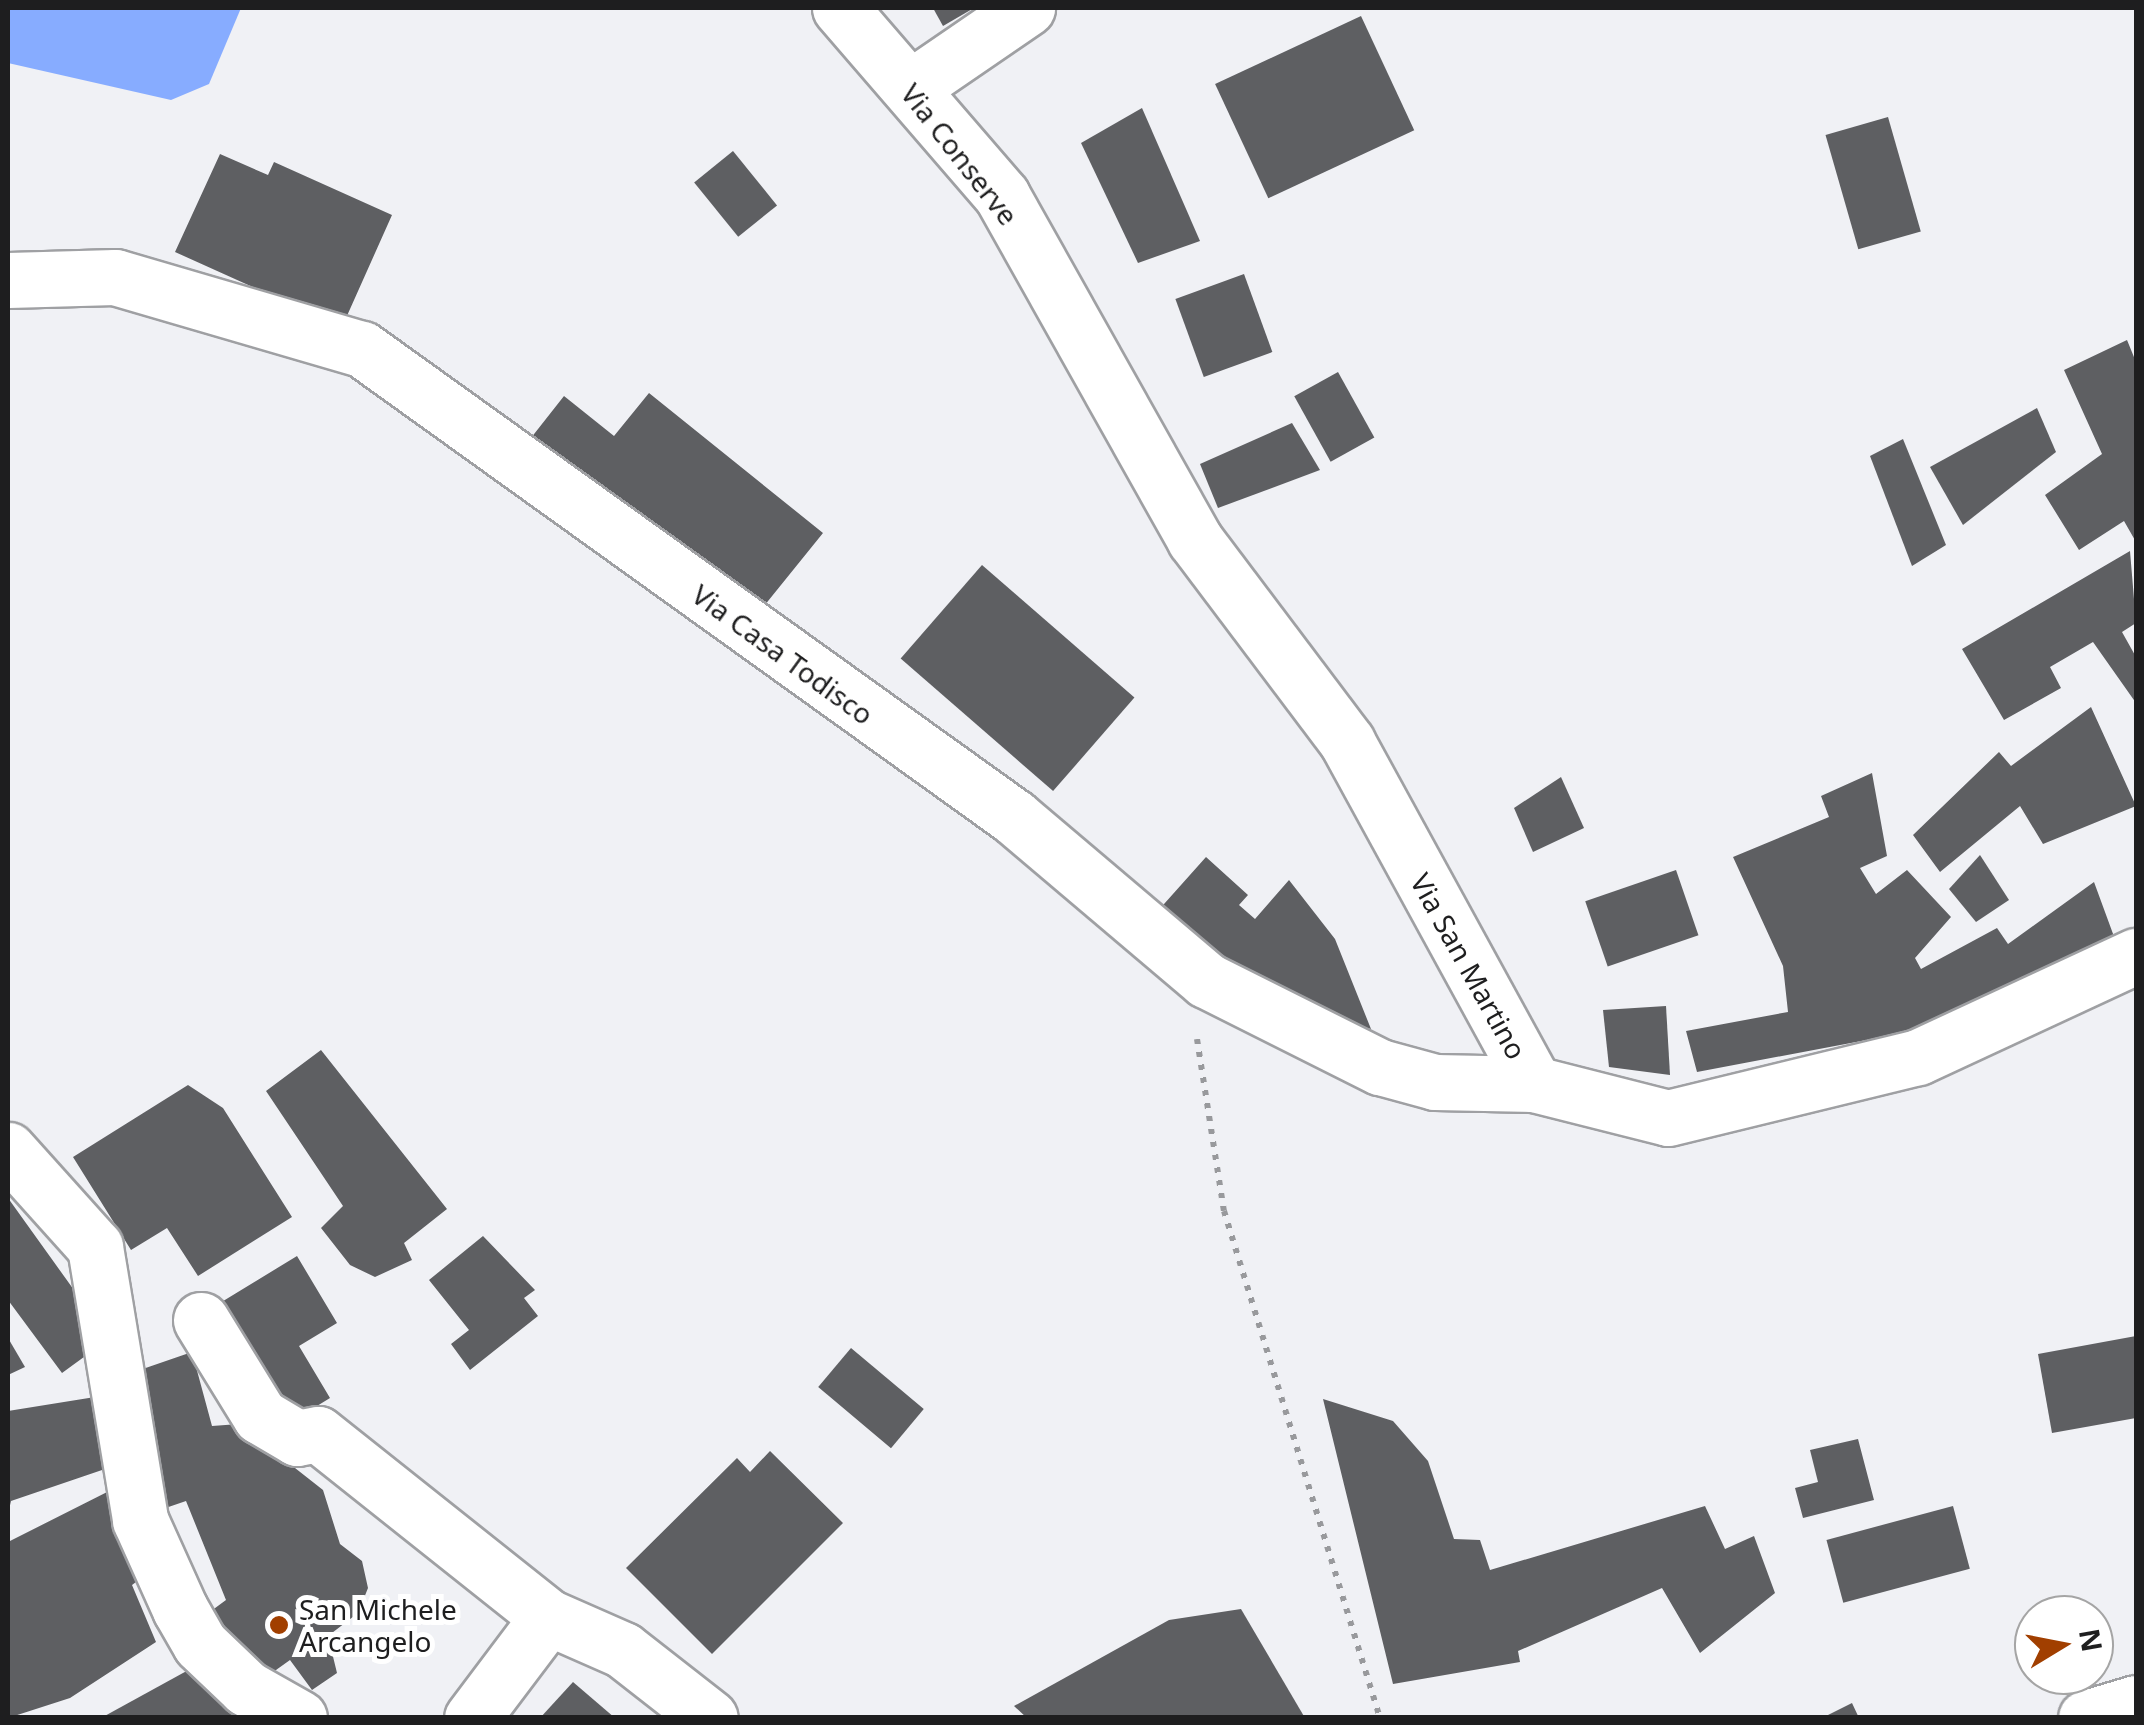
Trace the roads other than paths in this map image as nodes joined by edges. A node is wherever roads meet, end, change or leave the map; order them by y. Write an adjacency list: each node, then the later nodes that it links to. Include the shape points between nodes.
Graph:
1 (840, 8): 3 (street, Via Conserve)
2 (1026, 8): 3 (street)
3 (910, 88): 5 (street, Via Conserve, via 1002,196)
4 (8, 280): 7 (street, Via Casa Todisco, via 115,277 362,349 1014,817 1256,1013 1380,1067 1436,1082)
5 (1066, 310): 7 (street, Via San Martino, via 1195,540 1348,742)
6 (2136, 956): 7 (street, Via San Martino, via 1918,1057 1668,1118)
7 (1534, 1084)
8 (8, 1150): 12 (street, via 95,1247 140,1520 180,1609 200,1644 246,1688)
9 (201, 1320): 10 (street, via 260,1416 298,1438 318,1434)
10 (548, 1617): 13 (street); 14 (street, via 622,1650)
11 (2136, 1703): 15 (street)
12 (299, 1718)
13 (472, 1718)
14 (710, 1718)
15 (2086, 1718)

